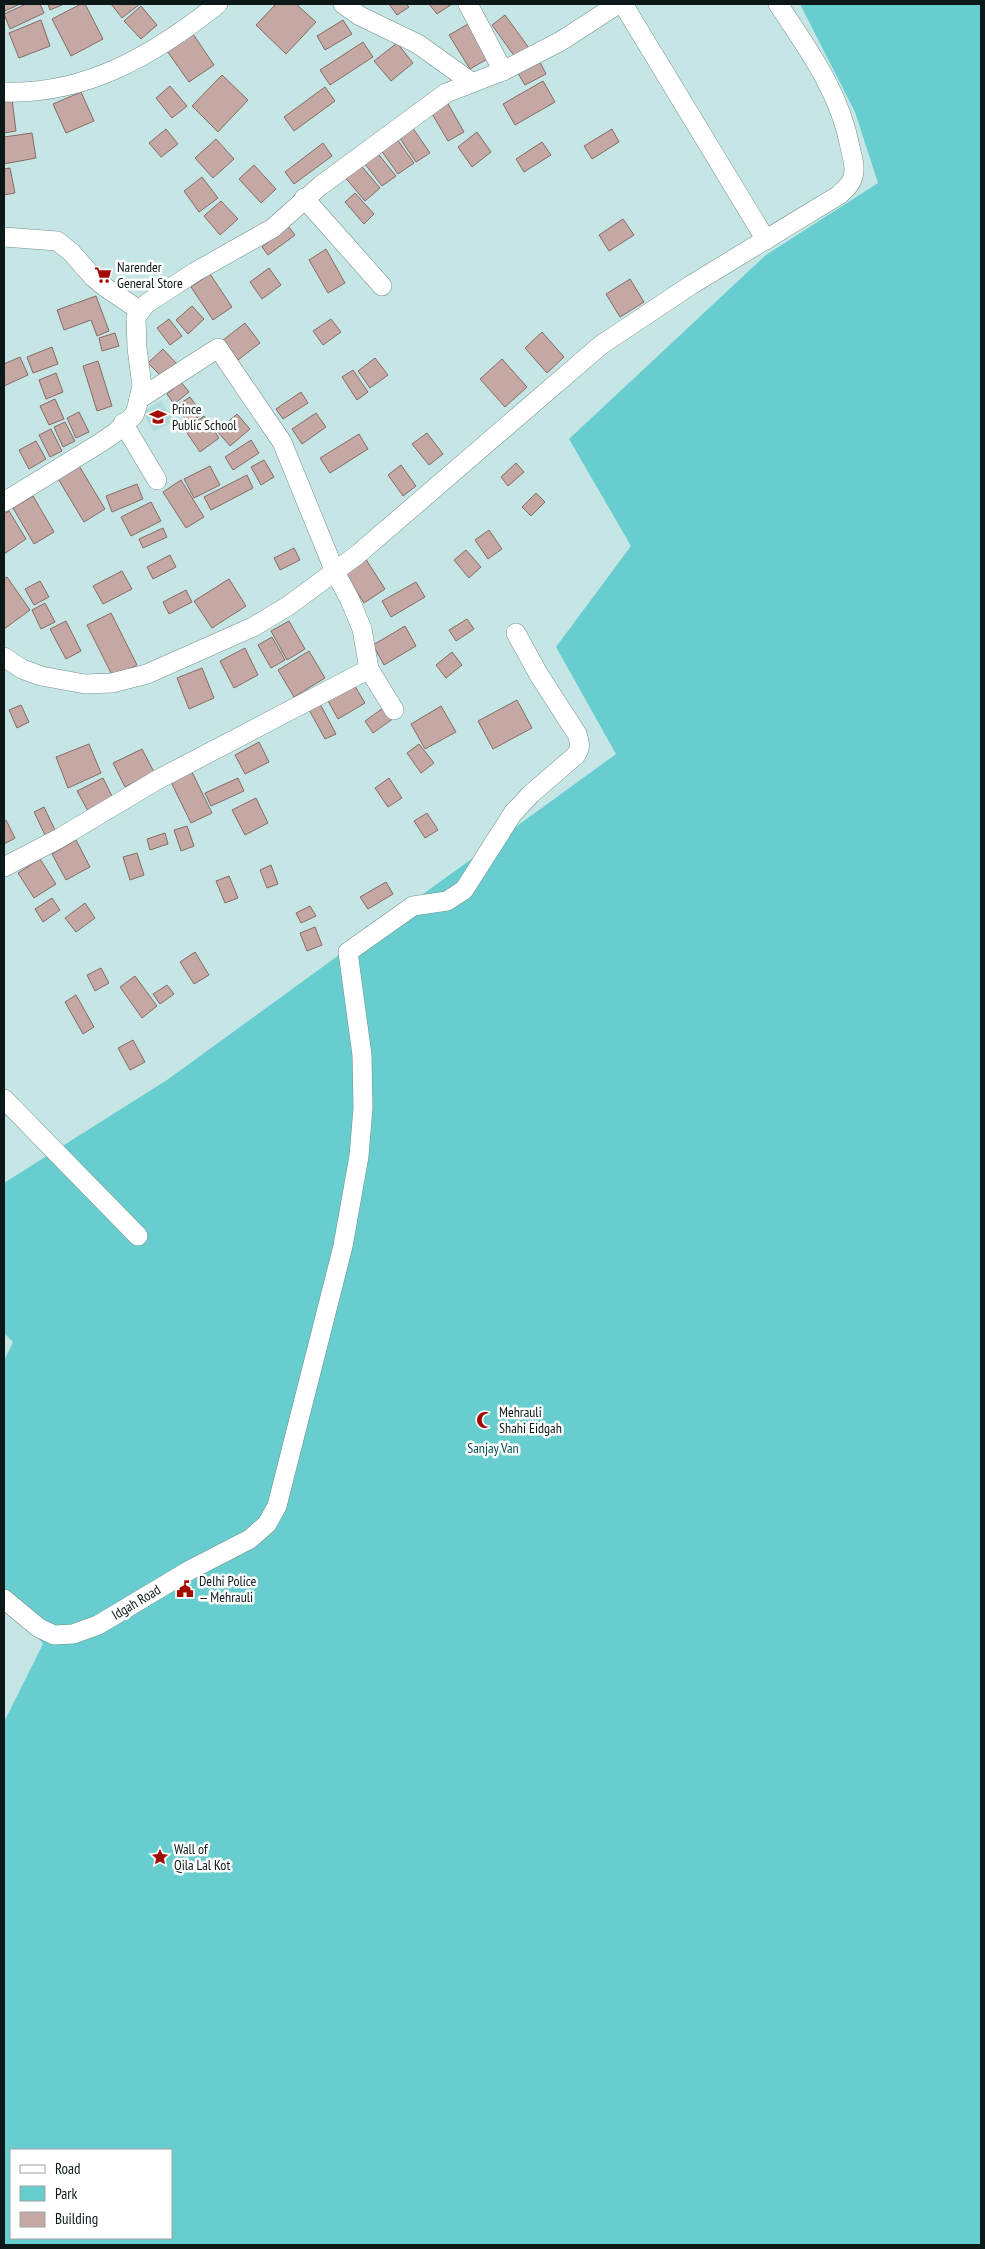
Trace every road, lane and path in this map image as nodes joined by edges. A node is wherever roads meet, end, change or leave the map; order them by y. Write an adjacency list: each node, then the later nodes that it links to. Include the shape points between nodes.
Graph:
1 (218, 4): 9 (street, via 152,52 102,75 43,92)
2 (343, 4): 8 (street, via 360,16 418,44)
3 (468, 4): 7 (street)
4 (618, 4): 7 (street, via 561,41)
5 (623, 4): 12 (street)
6 (778, 4): 12 (street, via 819,66 839,107 847,128 854,170 853,179 839,195)
7 (503, 71): 8 (street)
8 (471, 82): 10 (street, via 446,93)
9 (4, 92)
10 (304, 198): 13 (street); 14 (street, via 273,228 195,272)
11 (4, 237): 14 (street, via 56,241 99,282)
12 (766, 240): 19 (street, via 601,345)
13 (382, 286)
14 (139, 310): 15 (street, via 136,317 137,348 142,386)
15 (139, 399): 16 (street, via 134,415); 19 (street, via 218,348 282,442)
16 (123, 423): 17 (street); 18 (street, via 116,432 83,454)
17 (157, 480)
18 (4, 502)
19 (334, 572): 21 (street, via 253,627 130,679 85,684 41,676); 22 (street, via 362,629)
20 (516, 633): 27 (street, Idgah Road, via 577,734 580,750 514,813 464,890 447,901 413,906 348,952 362,1055 359,1156 343,1246 277,1506 267,1524 250,1539 190,1570 98,1626 73,1634 54,1635)
21 (4, 657)
22 (369, 669): 23 (street); 24 (street, via 157,780)
23 (394, 710)
24 (4, 867)
25 (4, 1099): 26 (street)
26 (138, 1236)
27 (4, 1599)

